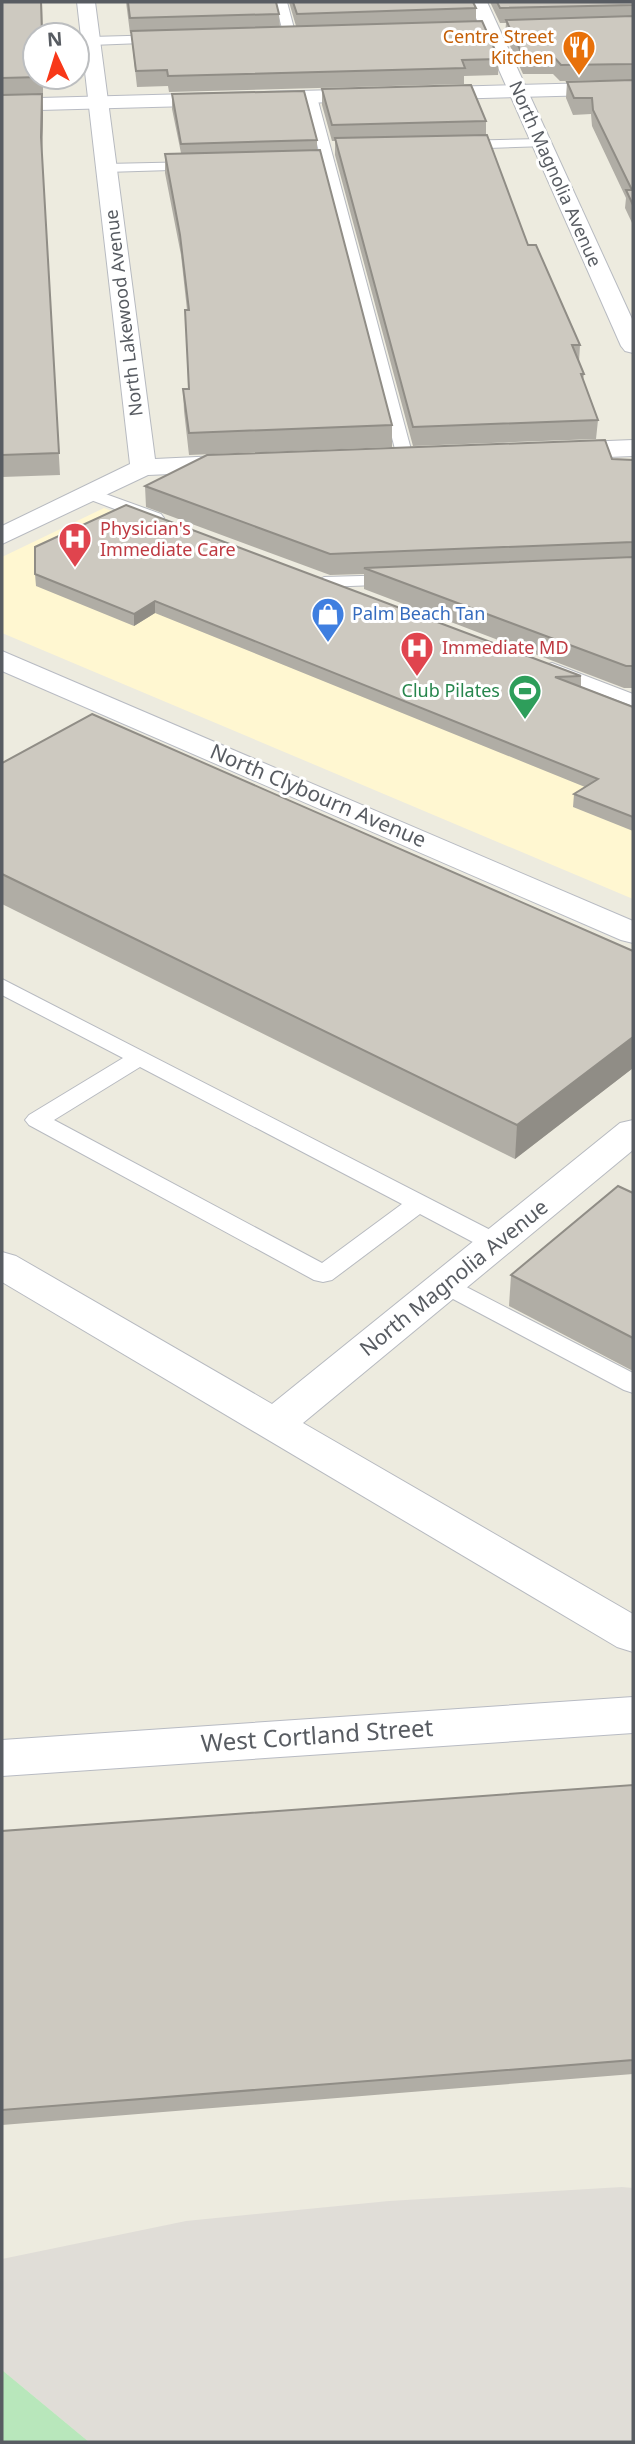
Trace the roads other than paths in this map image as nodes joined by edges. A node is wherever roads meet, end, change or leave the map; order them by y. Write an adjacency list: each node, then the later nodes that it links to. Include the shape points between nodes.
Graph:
1 (86, 2): 4 (street, North Lakewood Avenue)
2 (281, 2): 7 (lane)
3 (478, 2): 11 (street, North Magnolia Avenue)
4 (88, 21)
5 (304, 35): 7 (lane)
6 (277, 36): 7 (lane)
7 (290, 36)
8 (180, 39): 9 (lane)
9 (91, 41): 13 (street, North Lakewood Avenue)
10 (633, 88): 11 (street)
11 (518, 92): 12 (street); 15 (street, North Magnolia Avenue)
12 (311, 97): 13 (street); 23 (lane)
13 (98, 103): 14 (street); 18 (street, North Lakewood Avenue)
14 (2, 105)
15 (541, 143): 16 (lane); 19 (street, North Magnolia Avenue)
16 (449, 145)
17 (208, 166): 18 (lane)
18 (106, 168): 26 (street, North Lakewood Avenue)
19 (633, 346)
20 (633, 448): 21 (street)
21 (539, 452)
22 (432, 456): 23 (street)
23 (405, 457): 24 (street)
24 (378, 458)
25 (267, 462): 26 (street)
26 (143, 467): 27 (street)
27 (89, 494): 28 (lane); 29 (street)
28 (168, 523)
29 (2, 536)
30 (418, 579): 31 (lane, via 318,580)
31 (363, 597)
32 (2, 660): 35 (street, North Clybourn Avenue)
33 (530, 661): 34 (lane)
34 (633, 700)
35 (633, 933)
36 (2, 986): 37 (lane)
37 (139, 1058): 39 (lane); 39 (lane, via 37,1120 323,1274)
38 (633, 1131): 40 (street, North Magnolia Avenue)
39 (418, 1204): 40 (lane)
40 (495, 1244): 42 (street, North Magnolia Avenue)
41 (2, 1265): 44 (street)
42 (447, 1284): 43 (lane); 44 (street, North Magnolia Avenue)
43 (633, 1384)
44 (275, 1424): 45 (street)
45 (633, 1635)
46 (633, 1715): 47 (street, West Cortland Street)
47 (2, 1758)

